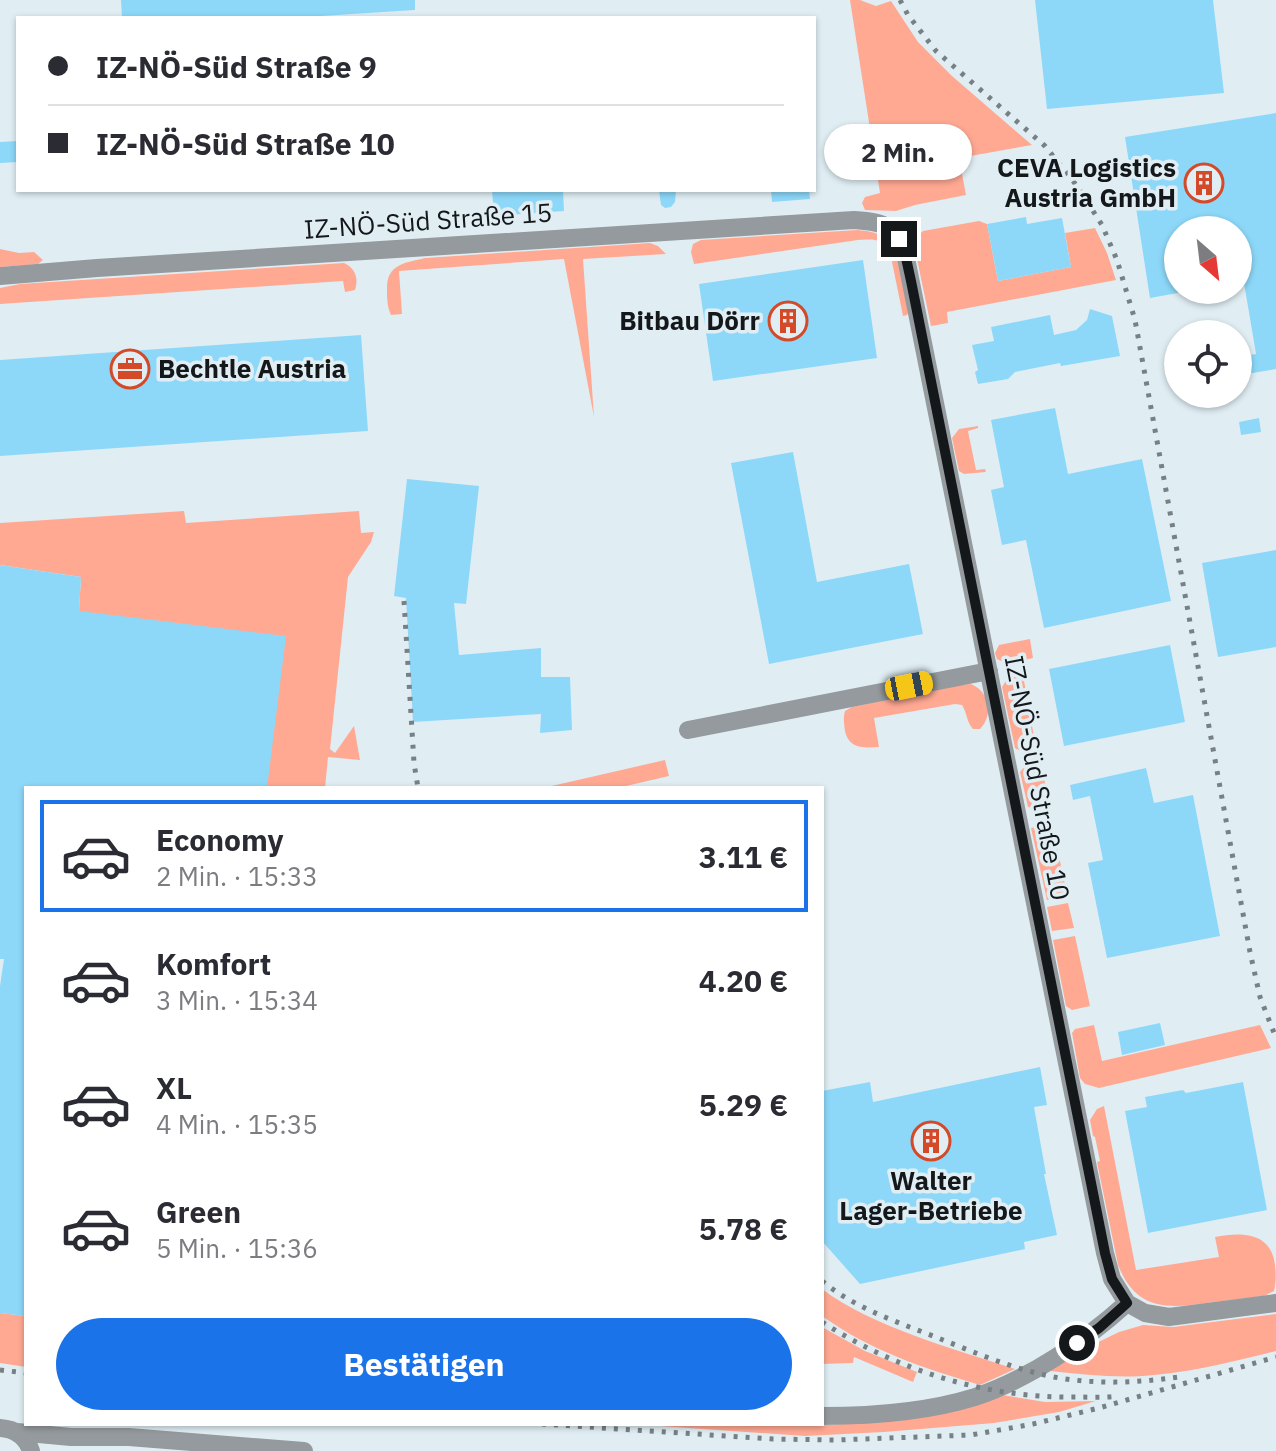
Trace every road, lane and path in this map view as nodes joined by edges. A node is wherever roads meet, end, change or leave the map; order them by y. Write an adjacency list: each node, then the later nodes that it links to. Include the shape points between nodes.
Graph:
1 (899, 239): 2 (street, IZ-NÖ-Süd Straße 15, via 877,221 854,220); 3 (street, IZ-NÖ-Süd Straße 10)
2 (0, 276)
3 (989, 671): 4 (street); 5 (street, IZ-NÖ-Süd Straße 10, via 1105,1253 1112,1279)
4 (688, 730)
5 (1127, 1303): 6 (street, via 1169,1317); 7 (street, via 1032,1372 982,1394 926,1408)
6 (1276, 1303)
7 (824, 1416)
8 (9, 1430): 9 (street); 10 (street, via 24,1438)
9 (71, 1437): 11 (street); 12 (street)
10 (31, 1451)
11 (54, 1451)
12 (304, 1451)

